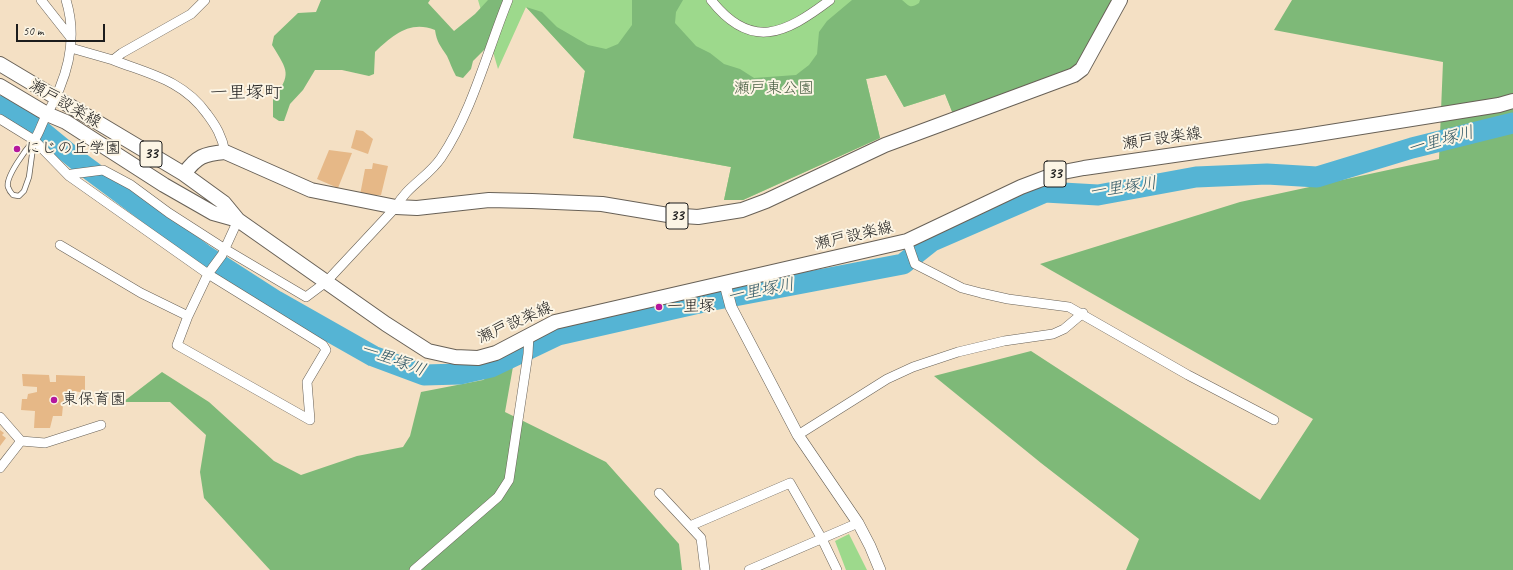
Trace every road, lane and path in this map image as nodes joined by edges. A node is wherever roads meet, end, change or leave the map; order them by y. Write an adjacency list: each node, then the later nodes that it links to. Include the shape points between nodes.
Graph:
1 (41, 0): 8 (street)
2 (66, 0): 8 (street, via 72,27)
3 (205, 0): 10 (street, via 191,14)
4 (508, 0): 21 (street, via 463,120 438,161 400,199)
5 (710, 0): 6 (street, via 732,23 747,30 765,32 783,29 803,20)
6 (830, 0)
7 (1120, 0): 21 (main road, 33, via 1082,69 1074,75 885,145 742,210 698,217 668,215 602,204 489,200 417,208)
8 (71, 38): 9 (street)
9 (71, 48): 10 (street); 13 (street)
10 (112, 60): 18 (street, via 176,84 190,93 215,125)
11 (0, 64): 13 (main road, 瀬戸設楽線 / 33)
12 (0, 86): 16 (main road, 瀬戸設楽線 / 33)
13 (56, 97): 16 (street); 19 (main road, 瀬戸設楽線 / 33)
14 (1513, 101): 23 (main road, 瀬戸設楽線 / 33, via 1299,137 1058,173 1020,187)
15 (0, 119): 17 (street)
16 (44, 120): 17 (street); 22 (main road, 瀬戸設楽線 / 33, via 66,122 213,213)
17 (35, 139): 17 (lane, via 27,184 19,196 13,195 8,186 8,179); 20 (street)
18 (226, 152): 19 (main road, 33, via 210,153 196,159); 21 (main road, 33, via 311,190)
19 (184, 174): 22 (main road, 瀬戸設楽線 / 33, via 224,203)
20 (71, 175): 25 (street, via 102,170 131,185); 26 (street)
21 (396, 207): 27 (street)
22 (238, 220): 25 (street); 27 (main road, 瀬戸設楽線 / 33)
23 (907, 244): 28 (main road, 瀬戸設楽線 / 33); 29 (street, via 915,264 962,288 1008,299 1069,307)
24 (60, 245): 30 (street, via 135,289)
25 (223, 252): 26 (street); 27 (street, via 306,297)
26 (210, 273): 30 (street); 30 (street, via 323,345 326,350 307,382 310,420 177,345)
27 (326, 282): 31 (main road, 瀬戸設楽線 / 33, via 428,351 455,357 478,358 496,353)
28 (725, 284): 31 (main road, 瀬戸設楽線 / 33, via 570,318 555,322); 35 (street, via 731,307)
29 (1083, 313): 33 (street, via 1188,375); 35 (street, via 1064,329 1053,334 1004,341 958,352 913,367 887,379)
30 (188, 316)
31 (529, 336): 42 (street, via 509,480 498,497)
32 (0, 417): 36 (street)
33 (1274, 420)
34 (101, 425): 36 (street, via 45,443)
35 (798, 435): 39 (street)
36 (21, 441): 37 (street)
37 (0, 468)
38 (659, 494): 40 (street)
39 (858, 523): 41 (street); 46 (street)
40 (690, 526): 41 (street, via 790,482); 43 (street, via 701,538)
41 (822, 539): 44 (street); 45 (street)
42 (414, 570)
43 (705, 570)
44 (749, 570)
45 (838, 570)
46 (880, 570)

